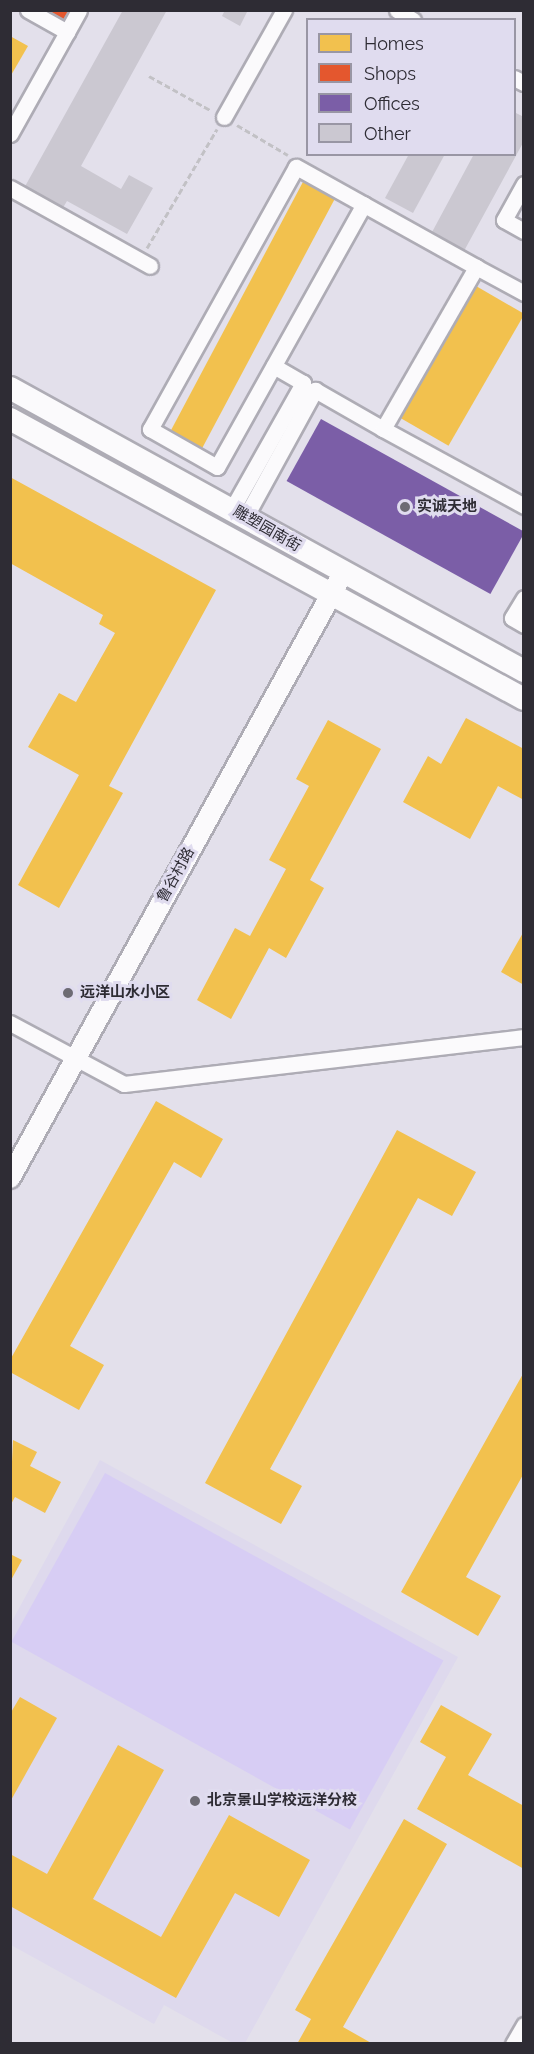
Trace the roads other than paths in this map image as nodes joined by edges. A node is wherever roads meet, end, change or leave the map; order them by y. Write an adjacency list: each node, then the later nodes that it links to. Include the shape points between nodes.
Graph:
1 (28, 10): 6 (street)
2 (79, 10): 6 (street)
3 (284, 10): 7 (street)
4 (397, 10): 5 (street)
5 (410, 18)
6 (66, 32): 8 (street)
7 (224, 117)
8 (10, 134)
9 (524, 184): 12 (street, via 504,220)
10 (10, 188): 13 (street)
11 (364, 204): 14 (street); 16 (street); 16 (street, via 296,166 150,429 217,467)
12 (524, 231)
13 (145, 263)
14 (476, 267): 15 (street); 20 (street)
15 (524, 293)
16 (273, 366): 17 (street)
17 (309, 386): 20 (street); 22 (street)
18 (10, 388): 22 (main road, 雕塑园南街)
19 (10, 419): 24 (main road, 雕塑园南街)
20 (383, 429): 21 (street)
21 (524, 507)
22 (239, 513): 23 (main road, 雕塑园南街)
23 (343, 573): 24 (street, 鲁谷村路); 27 (main road, 雕塑园南街)
24 (328, 596): 28 (main road, 雕塑园南街); 31 (street, 鲁谷村路)
25 (524, 598): 26 (street, via 512,618)
26 (524, 625)
27 (524, 671)
28 (524, 699)
29 (10, 1023): 31 (street)
30 (524, 1037): 31 (street, via 124,1084)
31 (75, 1060): 32 (street, 鲁谷村路)
32 (10, 1178)
33 (524, 2025): 34 (street)
34 (513, 2043)

